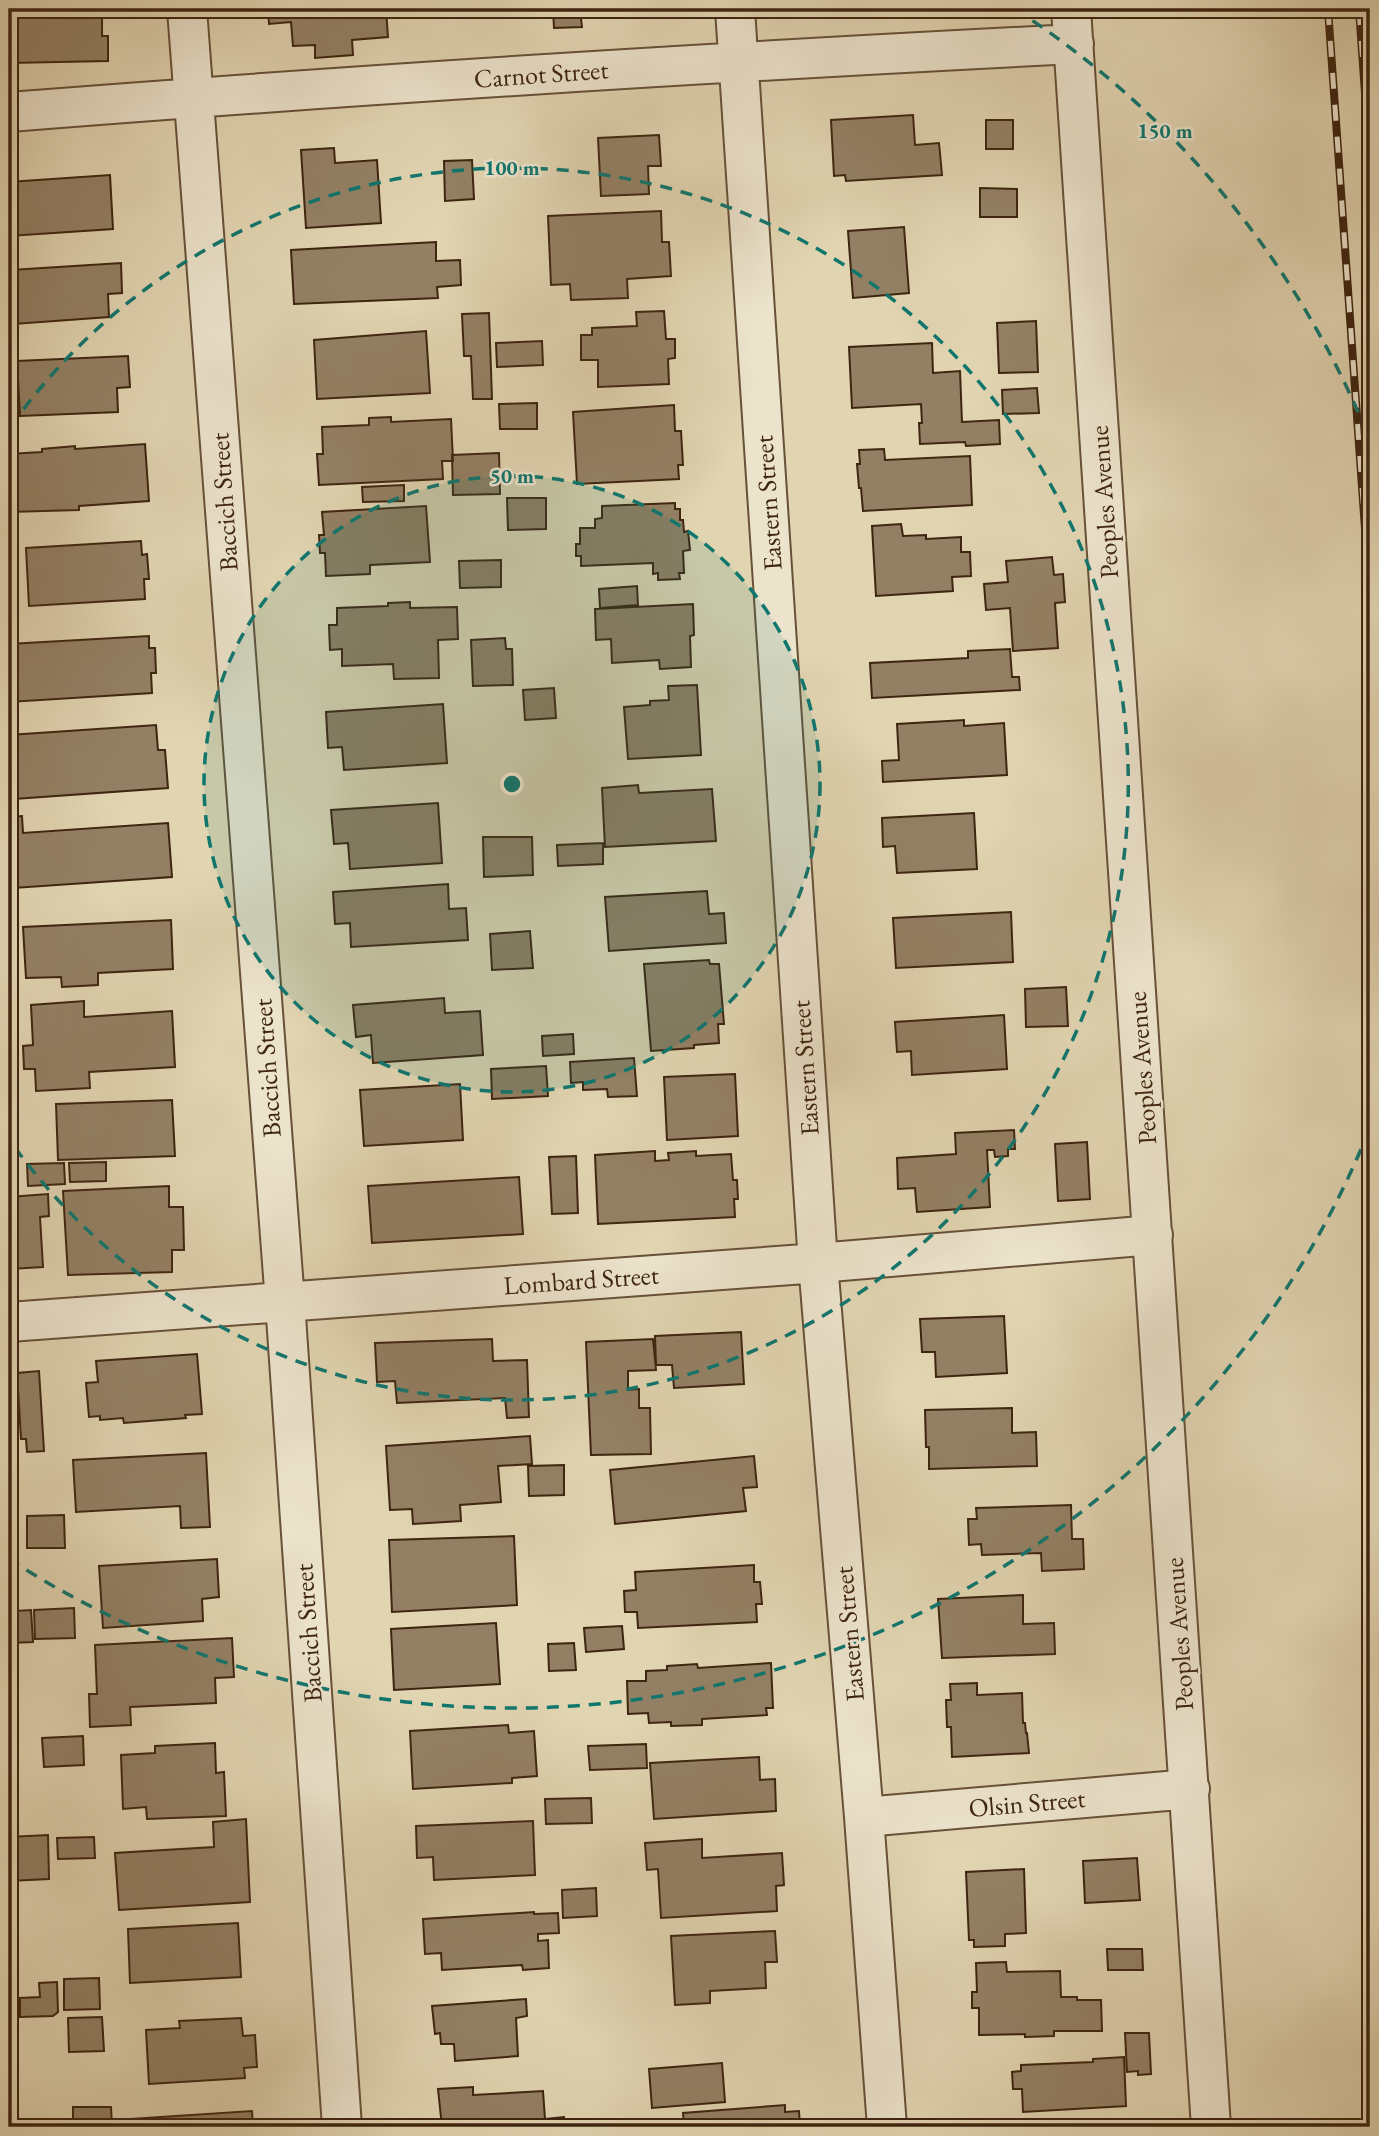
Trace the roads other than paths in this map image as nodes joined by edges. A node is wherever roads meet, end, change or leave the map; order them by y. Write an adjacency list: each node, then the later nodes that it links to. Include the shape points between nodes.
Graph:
1 (187, 9): 5 (street, Baccich Street)
2 (735, 9): 4 (street, Eastern Street)
3 (1073, 26): 4 (street, Carnot Street); 7 (street, Peoples Avenue)
4 (738, 61): 5 (street, Carnot Street); 8 (street, Eastern Street)
5 (194, 97): 6 (street, Carnot Street); 9 (street, Baccich Street)
6 (9, 112)
7 (1153, 1235): 8 (street, Lombard Street); 11 (street, Peoples Avenue)
8 (818, 1264): 9 (street, Lombard Street); 12 (street, Eastern Street)
9 (285, 1302): 10 (street, Lombard Street); 13 (street, Baccich Street)
10 (9, 1322)
11 (1190, 1789): 12 (street, Olsin Street); 15 (street, Peoples Avenue)
12 (864, 1817): 14 (street, Eastern Street)
13 (342, 2127)
14 (887, 2127)
15 (1211, 2127)

